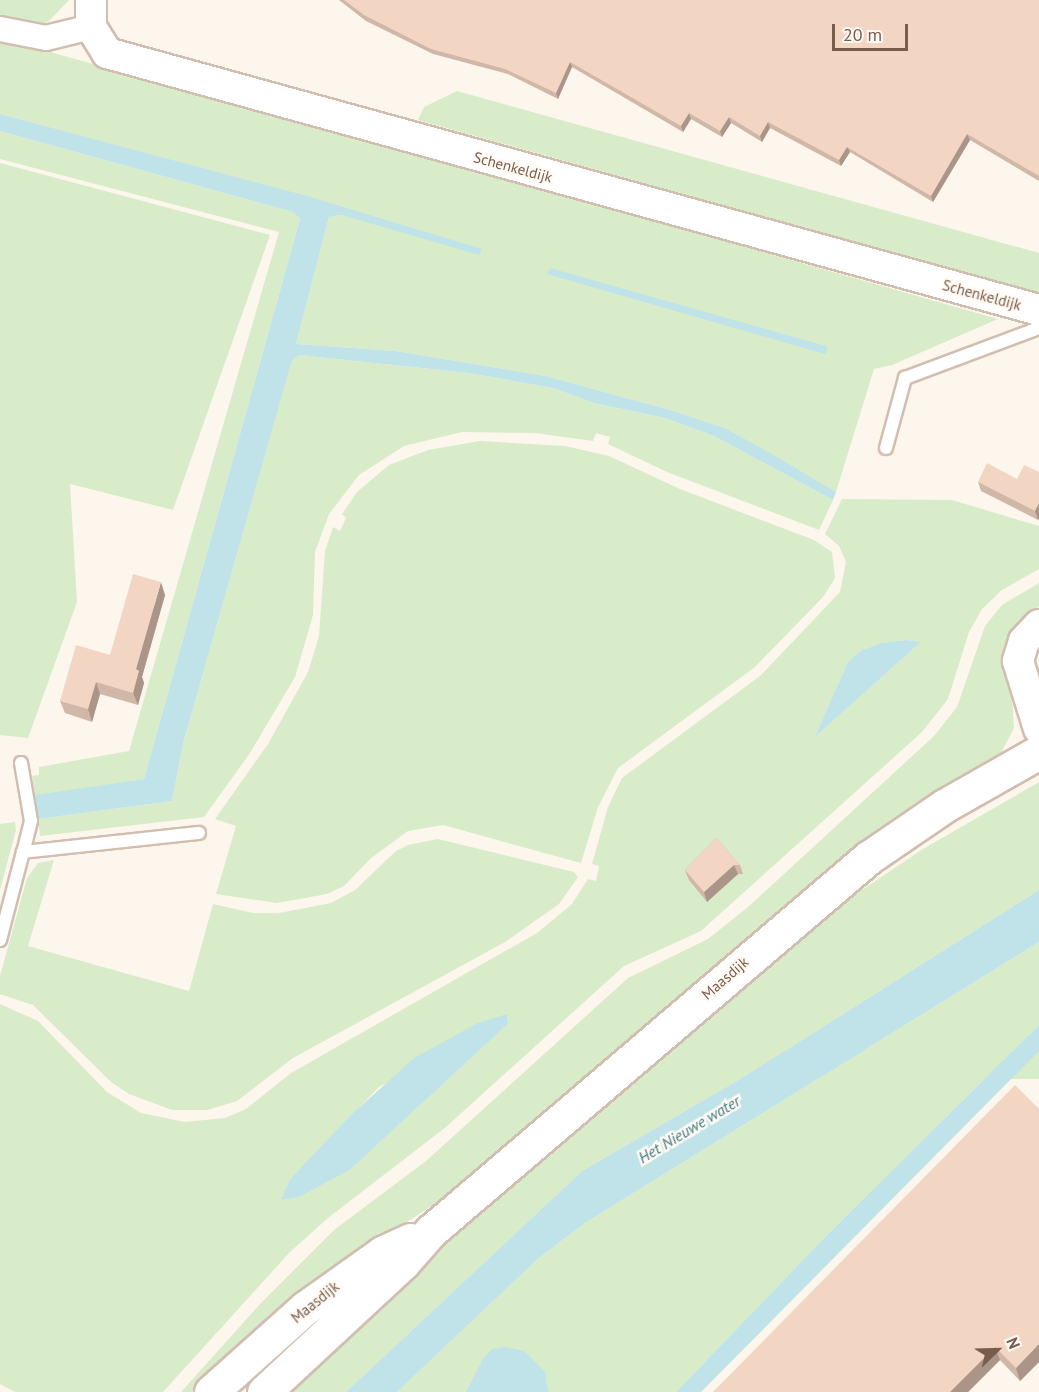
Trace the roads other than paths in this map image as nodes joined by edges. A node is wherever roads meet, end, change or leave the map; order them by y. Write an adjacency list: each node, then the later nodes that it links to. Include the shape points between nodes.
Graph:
1 (91, 14): 2 (street, Schenkeldijk, via 46,38); 3 (street, Schenkeldijk, via 107,53)
2 (0, 30)
3 (1039, 310)
4 (1039, 328): 5 (lane, via 905,378)
5 (886, 448)
6 (1039, 624): 7 (street, via 1024,641 1018,661)
7 (1039, 729)
8 (1039, 752): 13 (main road, Maasdijk, via 944,806 868,858)
9 (21, 764): 11 (lane, via 31,821)
10 (199, 832): 11 (lane)
11 (23, 852): 12 (lane)
12 (0, 940)
13 (431, 1231): 14 (main road, Maasdijk, via 382,1253 346,1277); 15 (main road, Maasdijk, via 403,1263)
14 (211, 1392)
15 (264, 1392)

